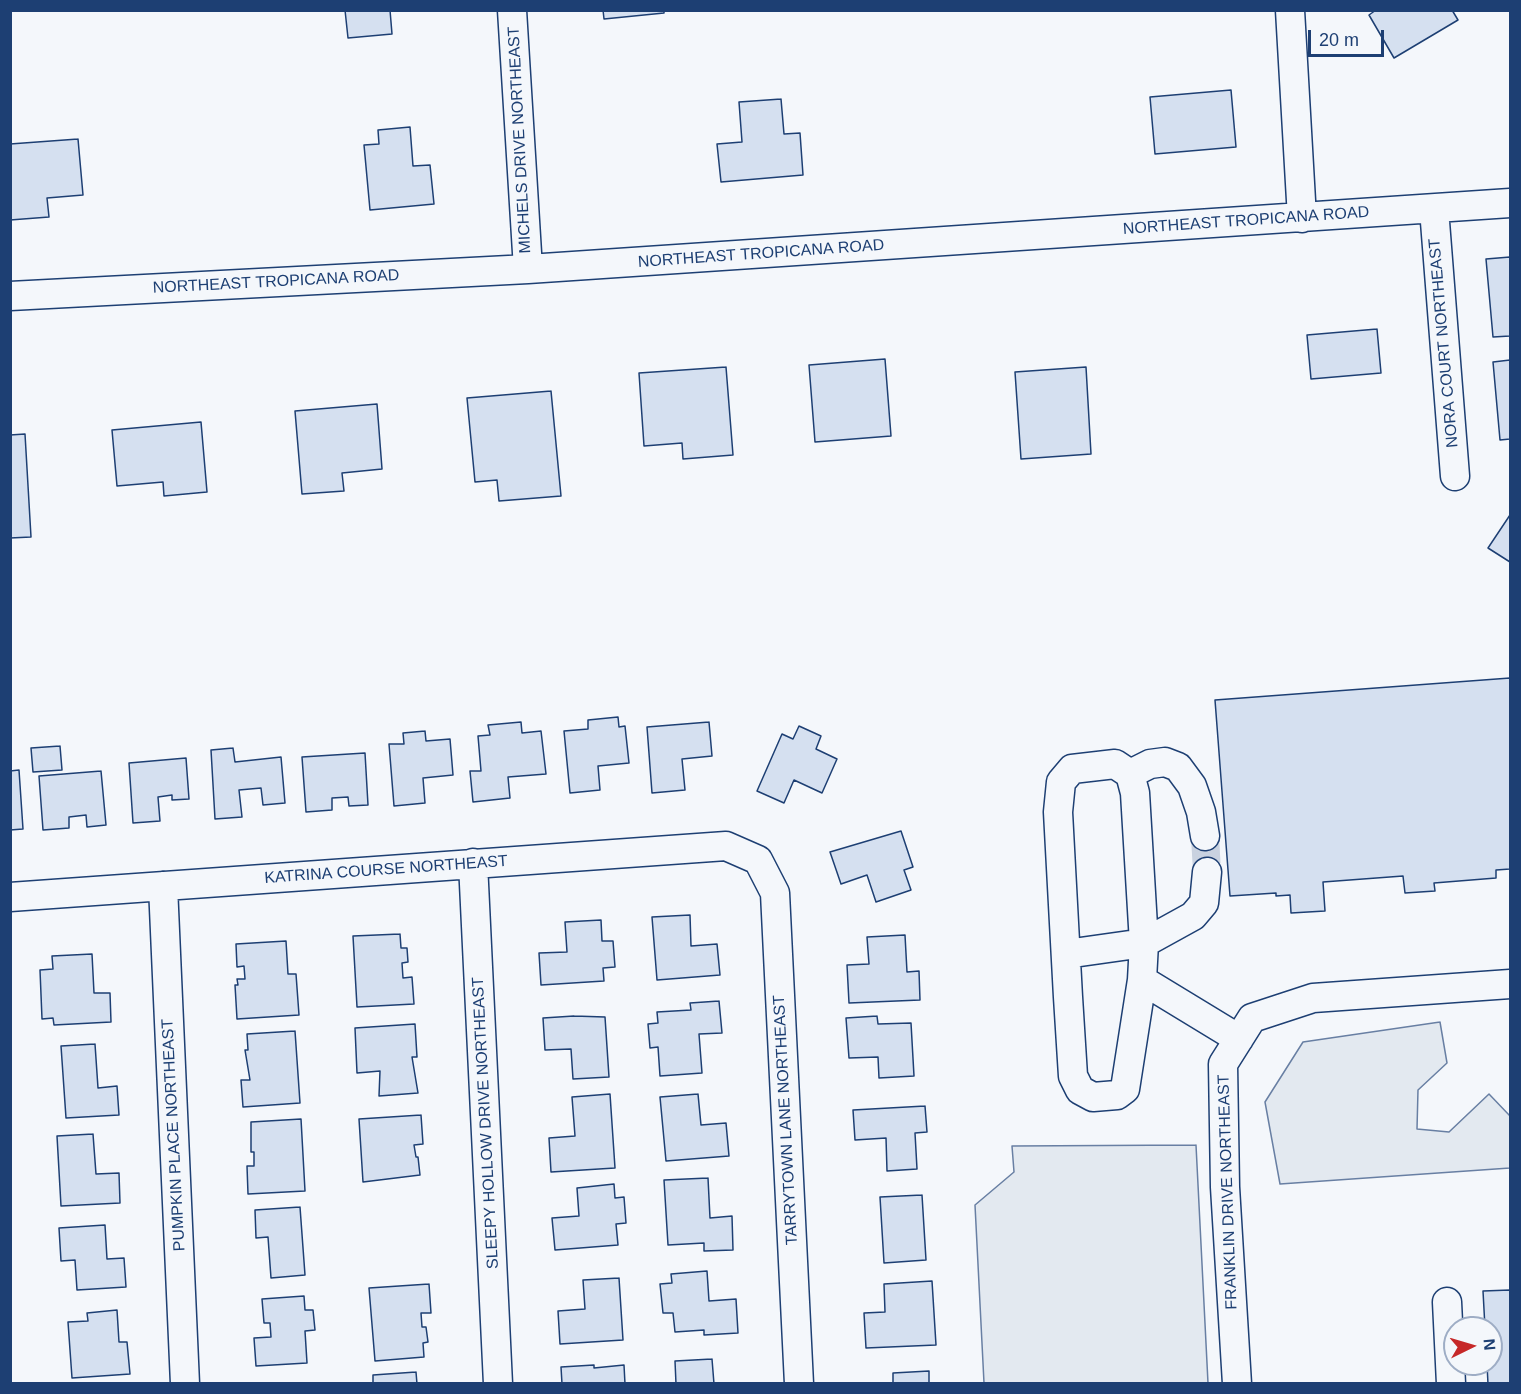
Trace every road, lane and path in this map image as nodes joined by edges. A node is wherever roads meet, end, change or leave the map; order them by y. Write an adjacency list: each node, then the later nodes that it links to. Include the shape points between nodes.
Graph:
1 (512, 10): 6 (street, MICHELS DRIVE NORTHEAST)
2 (1290, 10): 5 (street)
3 (1510, 203): 4 (street, NORTHEAST TROPICANA ROAD)
4 (1434, 209): 5 (street, NORTHEAST TROPICANA ROAD); 8 (street, NORA COURT NORTHEAST)
5 (1302, 218): 6 (street, NORTHEAST TROPICANA ROAD)
6 (528, 269): 7 (street, NORTHEAST TROPICANA ROAD)
7 (10, 296)
8 (1455, 476)
9 (1130, 774): 10 (street, via 1150,764 1165,762 1178,767 1192,786); 16 (street, via 1135,793); 17 (street, via 1115,764 1101,764 1072,769 1061,782 1058,812)
10 (1205, 836)
11 (758, 860): 12 (street, KATRINA COURSE NORTHEAST, via 726,846); 24 (street, TARRYTOWN LANE NORTHEAST, via 775,893)
12 (473, 863): 14 (street, KATRINA COURSE NORTHEAST); 23 (street, SLEEPY HOLLOW DRIVE NORTHEAST)
13 (1207, 872): 16 (street, via 1204,903 1193,916)
14 (163, 886): 15 (street, KATRINA COURSE NORTHEAST); 22 (street, PUMPKIN PLACE NORTHEAST)
15 (10, 897)
16 (1144, 943): 17 (street); 18 (street)
17 (1066, 954): 18 (street, via 1073,1076 1080,1090 1093,1097 1117,1095 1125,1089)
18 (1142, 980): 20 (street)
19 (1510, 984): 20 (street, FRANKLIN DRIVE NORTHEAST, via 1312,998 1252,1018)
20 (1239, 1039): 25 (street, FRANKLIN DRIVE NORTHEAST, via 1223,1064 1225,1187)
21 (1447, 1302): 26 (street)
22 (185, 1383)
23 (498, 1383)
24 (799, 1383)
25 (1237, 1383)
26 (1451, 1383)

